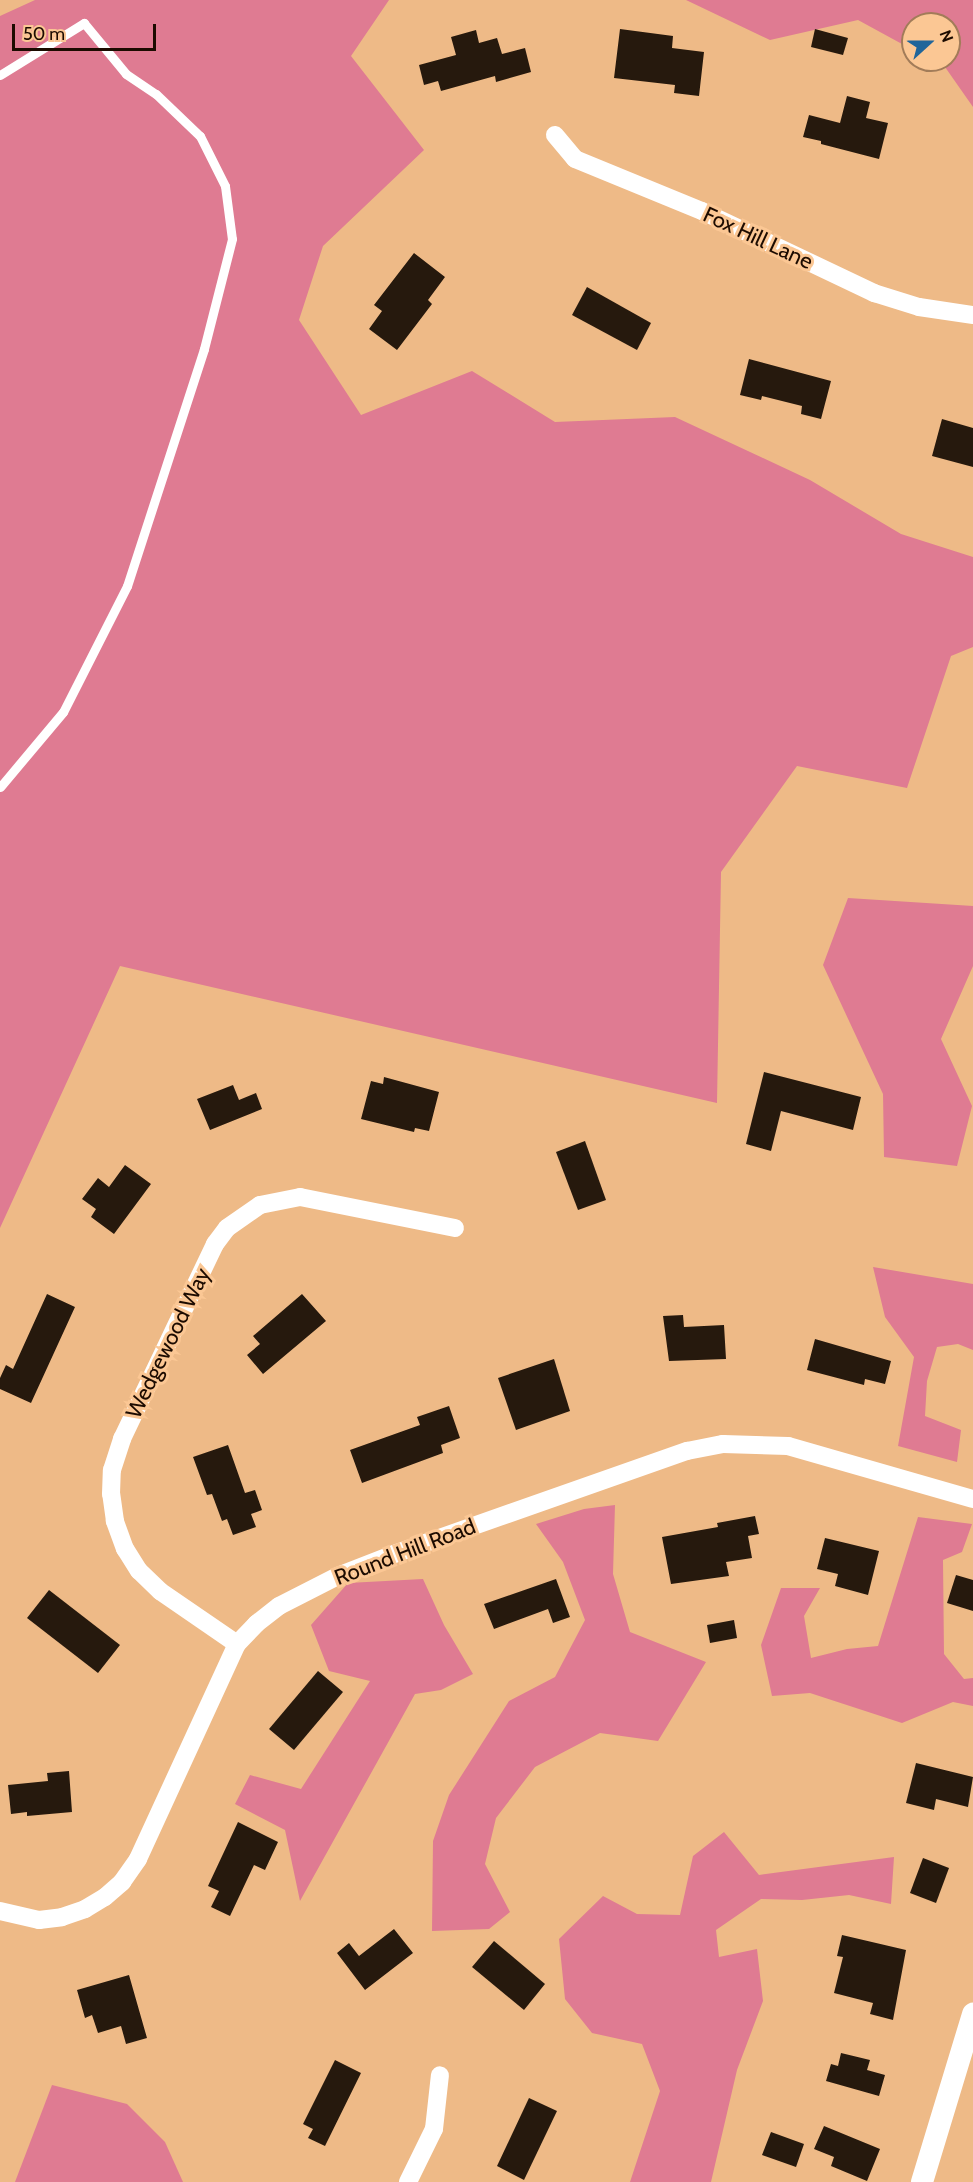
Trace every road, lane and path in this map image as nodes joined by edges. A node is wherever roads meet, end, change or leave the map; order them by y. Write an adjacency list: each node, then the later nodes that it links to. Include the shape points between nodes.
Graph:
1 (0, 75): 4 (lane, via 84,23 126,74 156,94 200,136 225,186 232,239 204,349 127,586 63,712)
2 (555, 135): 3 (street, Fox Hill Lane, via 575,159 702,212 874,293 919,307)
3 (973, 315)
4 (0, 787)
5 (455, 1228): 7 (street, Wedgewood Way, via 300,1197 260,1205 227,1228 215,1244 122,1439 112,1470 111,1494 125,1549 139,1571 160,1591)
6 (973, 1499): 7 (street, Round Hill Road, via 788,1446 723,1444 687,1451 338,1576 279,1606)
7 (237, 1644): 8 (street, Round Hill Road, via 138,1859 122,1882 85,1909 62,1917 39,1920)
8 (0, 1911)
9 (973, 2013): 12 (street)
10 (440, 2075): 11 (street, via 434,2129)
11 (408, 2182)
12 (922, 2182)

